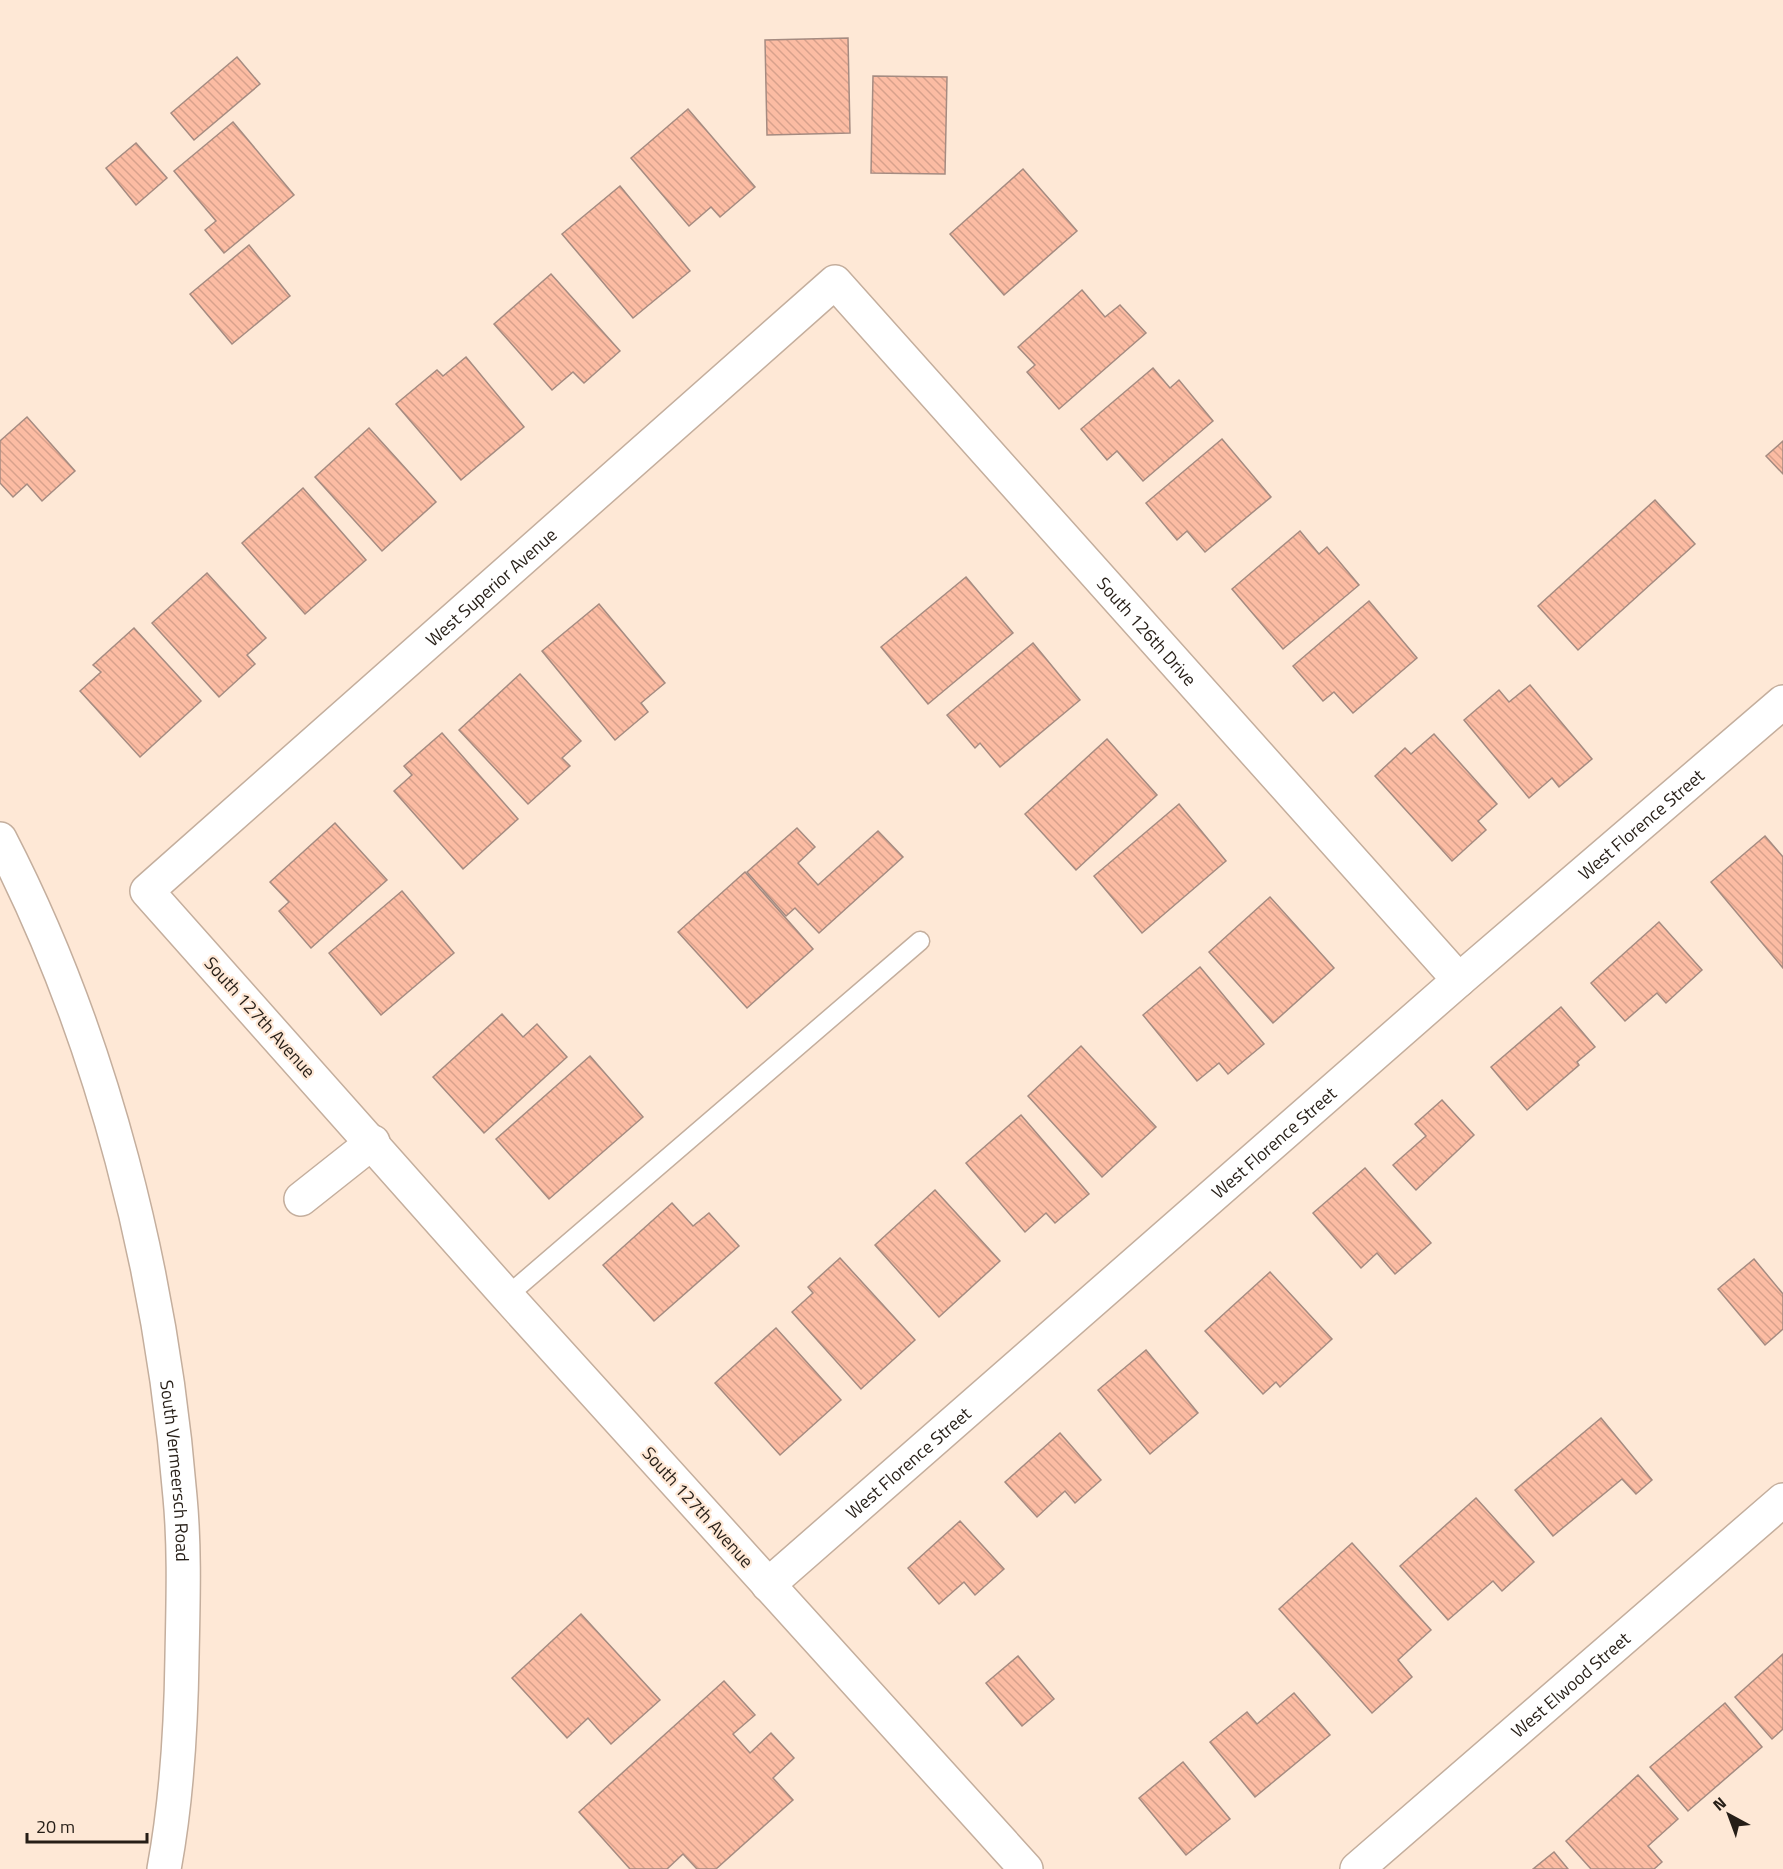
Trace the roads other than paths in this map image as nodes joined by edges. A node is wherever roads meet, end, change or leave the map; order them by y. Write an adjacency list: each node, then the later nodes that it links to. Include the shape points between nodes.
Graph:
1 (835, 282): 4 (street, West Superior Avenue); 6 (street, South 126th Drive)
2 (1783, 702): 6 (street, West Florence Street)
3 (0, 839): 12 (street, South Vermeersch Road, via 60,976 98,1079 125,1169 170,1397 180,1500 183,1600 175,1808)
4 (147, 891): 7 (street, South 127th Avenue)
5 (920, 941): 9 (lane)
6 (1459, 980): 11 (street, West Florence Street)
7 (373, 1142): 8 (street); 9 (street, South 127th Avenue)
8 (301, 1199)
9 (507, 1296): 11 (street, South 127th Avenue)
10 (1783, 1500): 14 (street, West Elwood Street)
11 (768, 1585): 13 (street, South 127th Avenue)
12 (164, 1869)
13 (1026, 1869)
14 (1357, 1869)

